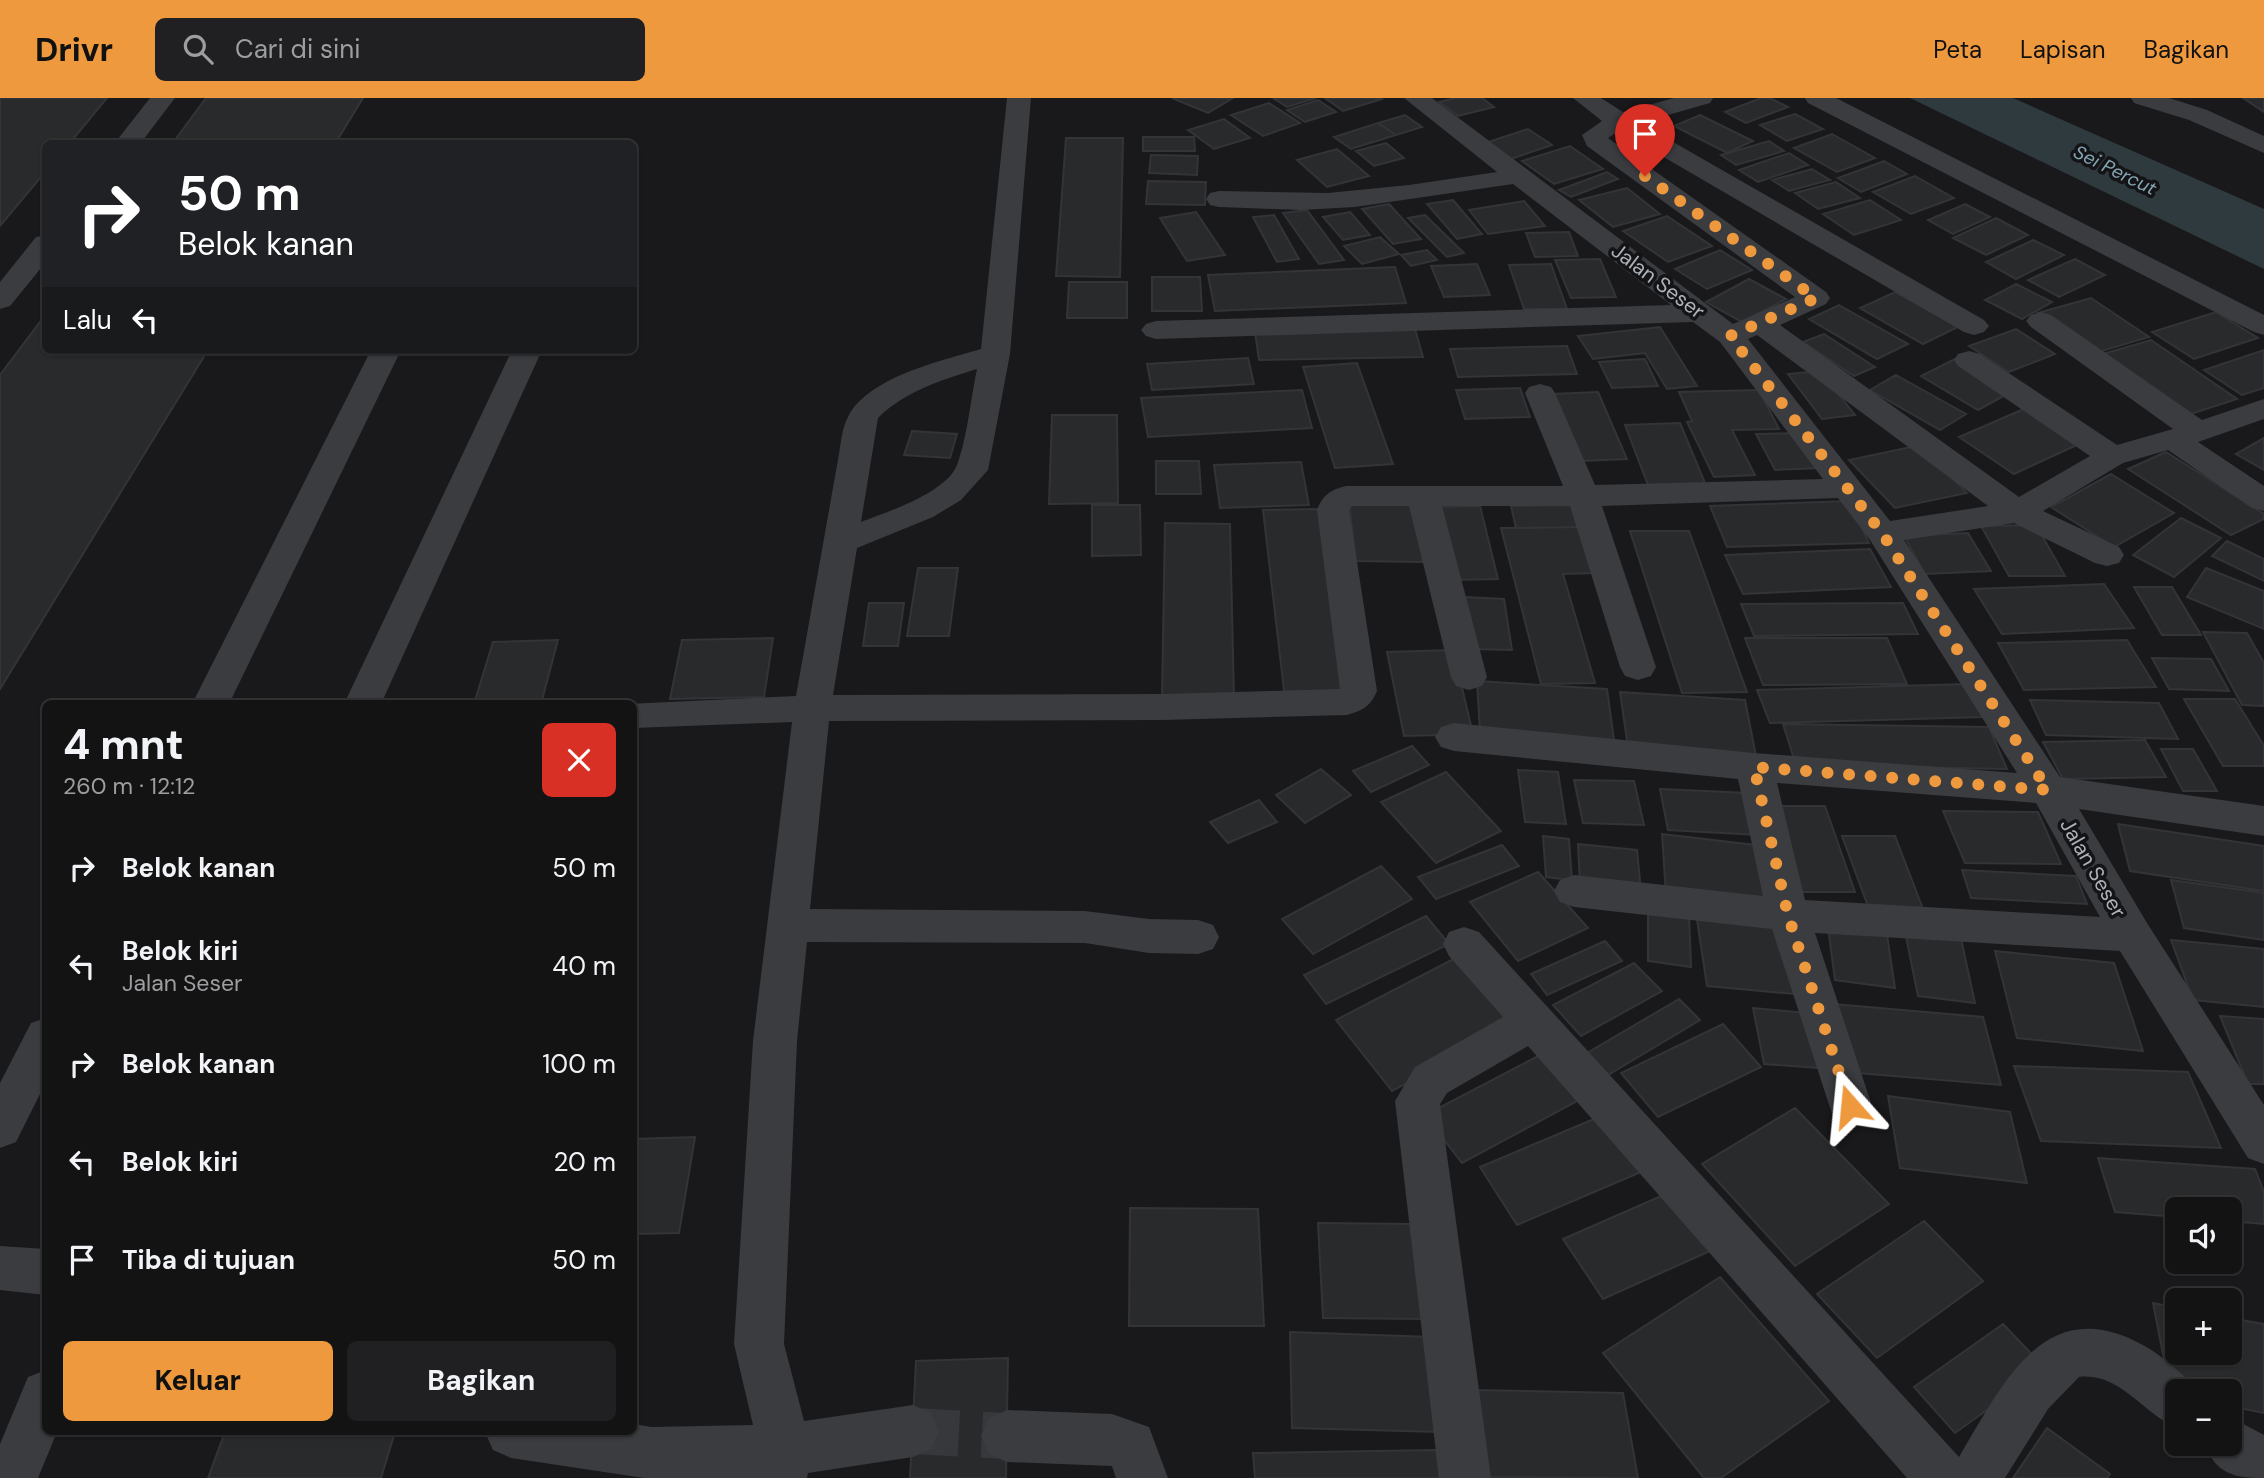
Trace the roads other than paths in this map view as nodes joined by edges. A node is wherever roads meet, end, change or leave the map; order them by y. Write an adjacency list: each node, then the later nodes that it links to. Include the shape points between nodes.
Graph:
1 (163, 98): 9 (street)
2 (1019, 98): 24 (street)
3 (1416, 98): 11 (street, Jalan Seser)
4 (1585, 98): 8 (street)
5 (1701, 98): 8 (street)
6 (1817, 98): 19 (street)
7 (2143, 98): 10 (street, via 2199,115)
8 (1619, 121): 14 (street); 14 (street, via 1595,135 1596,141)
9 (129, 140)
10 (2264, 145)
11 (1517, 176): 12 (street, via 1358,198); 16 (street, Jalan Seser)
12 (1219, 200)
13 (42, 248): 15 (street)
14 (1848, 285): 18 (street); 21 (street)
15 (0, 300)
16 (1702, 313): 20 (street); 21 (street, Jalan Seser)
17 (2041, 321): 28 (street)
18 (1974, 326)
19 (2264, 326)
20 (1156, 330)
21 (1745, 330): 30 (street, Jalan Seser); 34 (street)
22 (384, 354): 40 (street)
23 (525, 354): 41 (street)
24 (995, 354): 36 (street, via 972,470 950,493 921,510); 36 (street, via 915,381 886,396 862,417)
25 (1969, 360): 29 (street)
26 (1540, 393): 32 (street)
27 (2264, 408): 28 (street)
28 (2185, 435): 29 (street); 33 (street)
29 (2112, 456): 34 (street)
30 (1847, 488): 32 (street); 35 (street, Jalan Seser)
31 (1423, 495): 32 (street); 39 (street); 42 (street, via 1346,496 1333,510 1359,683 1356,698 1162,707)
32 (1583, 496): 38 (street)
33 (2264, 501)
34 (2018, 512): 35 (street); 37 (street)
35 (1882, 533): 46 (street, Jalan Seser)
36 (841, 542): 42 (street)
37 (2107, 555)
38 (1638, 667)
39 (1469, 677)
40 (212, 700)
41 (364, 700)
42 (813, 708): 43 (street); 50 (street)
43 (637, 715)
44 (1454, 737): 45 (street)
45 (1754, 767): 46 (street); 49 (street)
46 (2048, 790): 47 (street); 51 (street, Jalan Seser)
47 (2264, 821)
48 (1574, 891): 49 (street)
49 (1788, 915): 51 (street); 56 (street)
50 (788, 925): 52 (street, via 1085,927); 67 (street, via 775,1041 759,1344)
51 (2132, 935): 58 (street, Jalan Seser)
52 (1198, 937)
53 (1464, 944): 54 (street)
54 (1532, 1021): 71 (street, via 1431,1080 1417,1101); 72 (street)
55 (42, 1044): 57 (street)
56 (1850, 1106)
57 (0, 1128)
58 (2264, 1144)
59 (0, 1268): 60 (street)
60 (42, 1272)
61 (2165, 1393): 73 (street, via 2133,1367 2107,1355 2086,1351 2067,1355 2028,1394)
62 (42, 1405): 69 (street)
63 (913, 1431): 67 (street)
64 (531, 1435): 67 (street, via 652,1453)
65 (1007, 1436): 70 (street, via 1112,1440 1131,1446)
66 (2242, 1451): 68 (street)
67 (783, 1464)
68 (2264, 1465)
69 (12, 1478)
70 (1142, 1478)
71 (1465, 1478)
72 (1942, 1478)
73 (1976, 1478)

